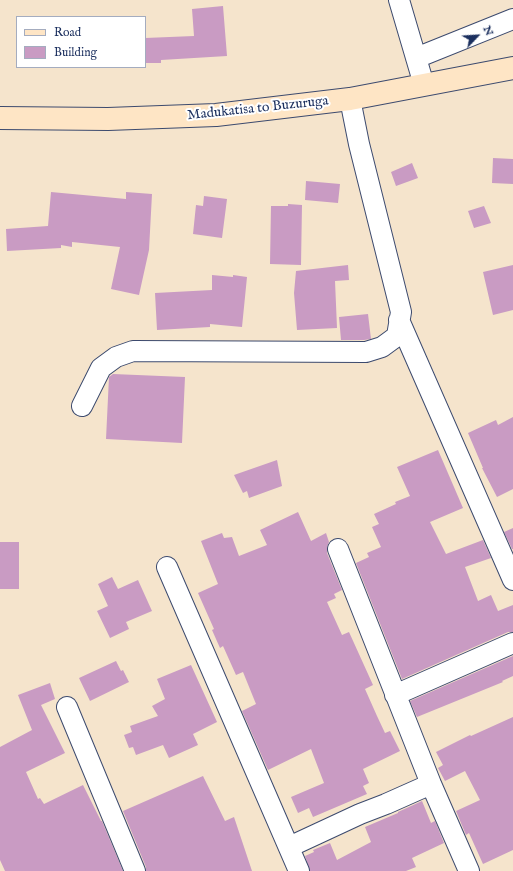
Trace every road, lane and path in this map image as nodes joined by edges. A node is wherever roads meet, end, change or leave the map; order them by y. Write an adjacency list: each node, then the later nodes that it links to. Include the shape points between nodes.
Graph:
1 (399, 0): 3 (street)
2 (513, 19): 3 (street)
3 (416, 58): 5 (street)
4 (513, 68): 5 (main road, Madukatisa to Buzuruga)
5 (424, 85): 6 (main road, Madukatisa to Buzuruga)
6 (350, 99): 7 (main road, Madukatisa to Buzuruga, via 216,116); 8 (street, via 400,312)
7 (0, 118)
8 (399, 320): 9 (street, via 397,336 382,347 366,352 133,351 116,357 101,368); 12 (street)
9 (82, 406)
10 (338, 549): 14 (street)
11 (167, 567): 17 (street)
12 (513, 580)
13 (513, 643): 14 (street)
14 (395, 695): 16 (street)
15 (67, 707): 18 (street)
16 (431, 784): 17 (street); 20 (street)
17 (289, 847): 19 (street)
18 (135, 871)
19 (299, 871)
20 (469, 871)

